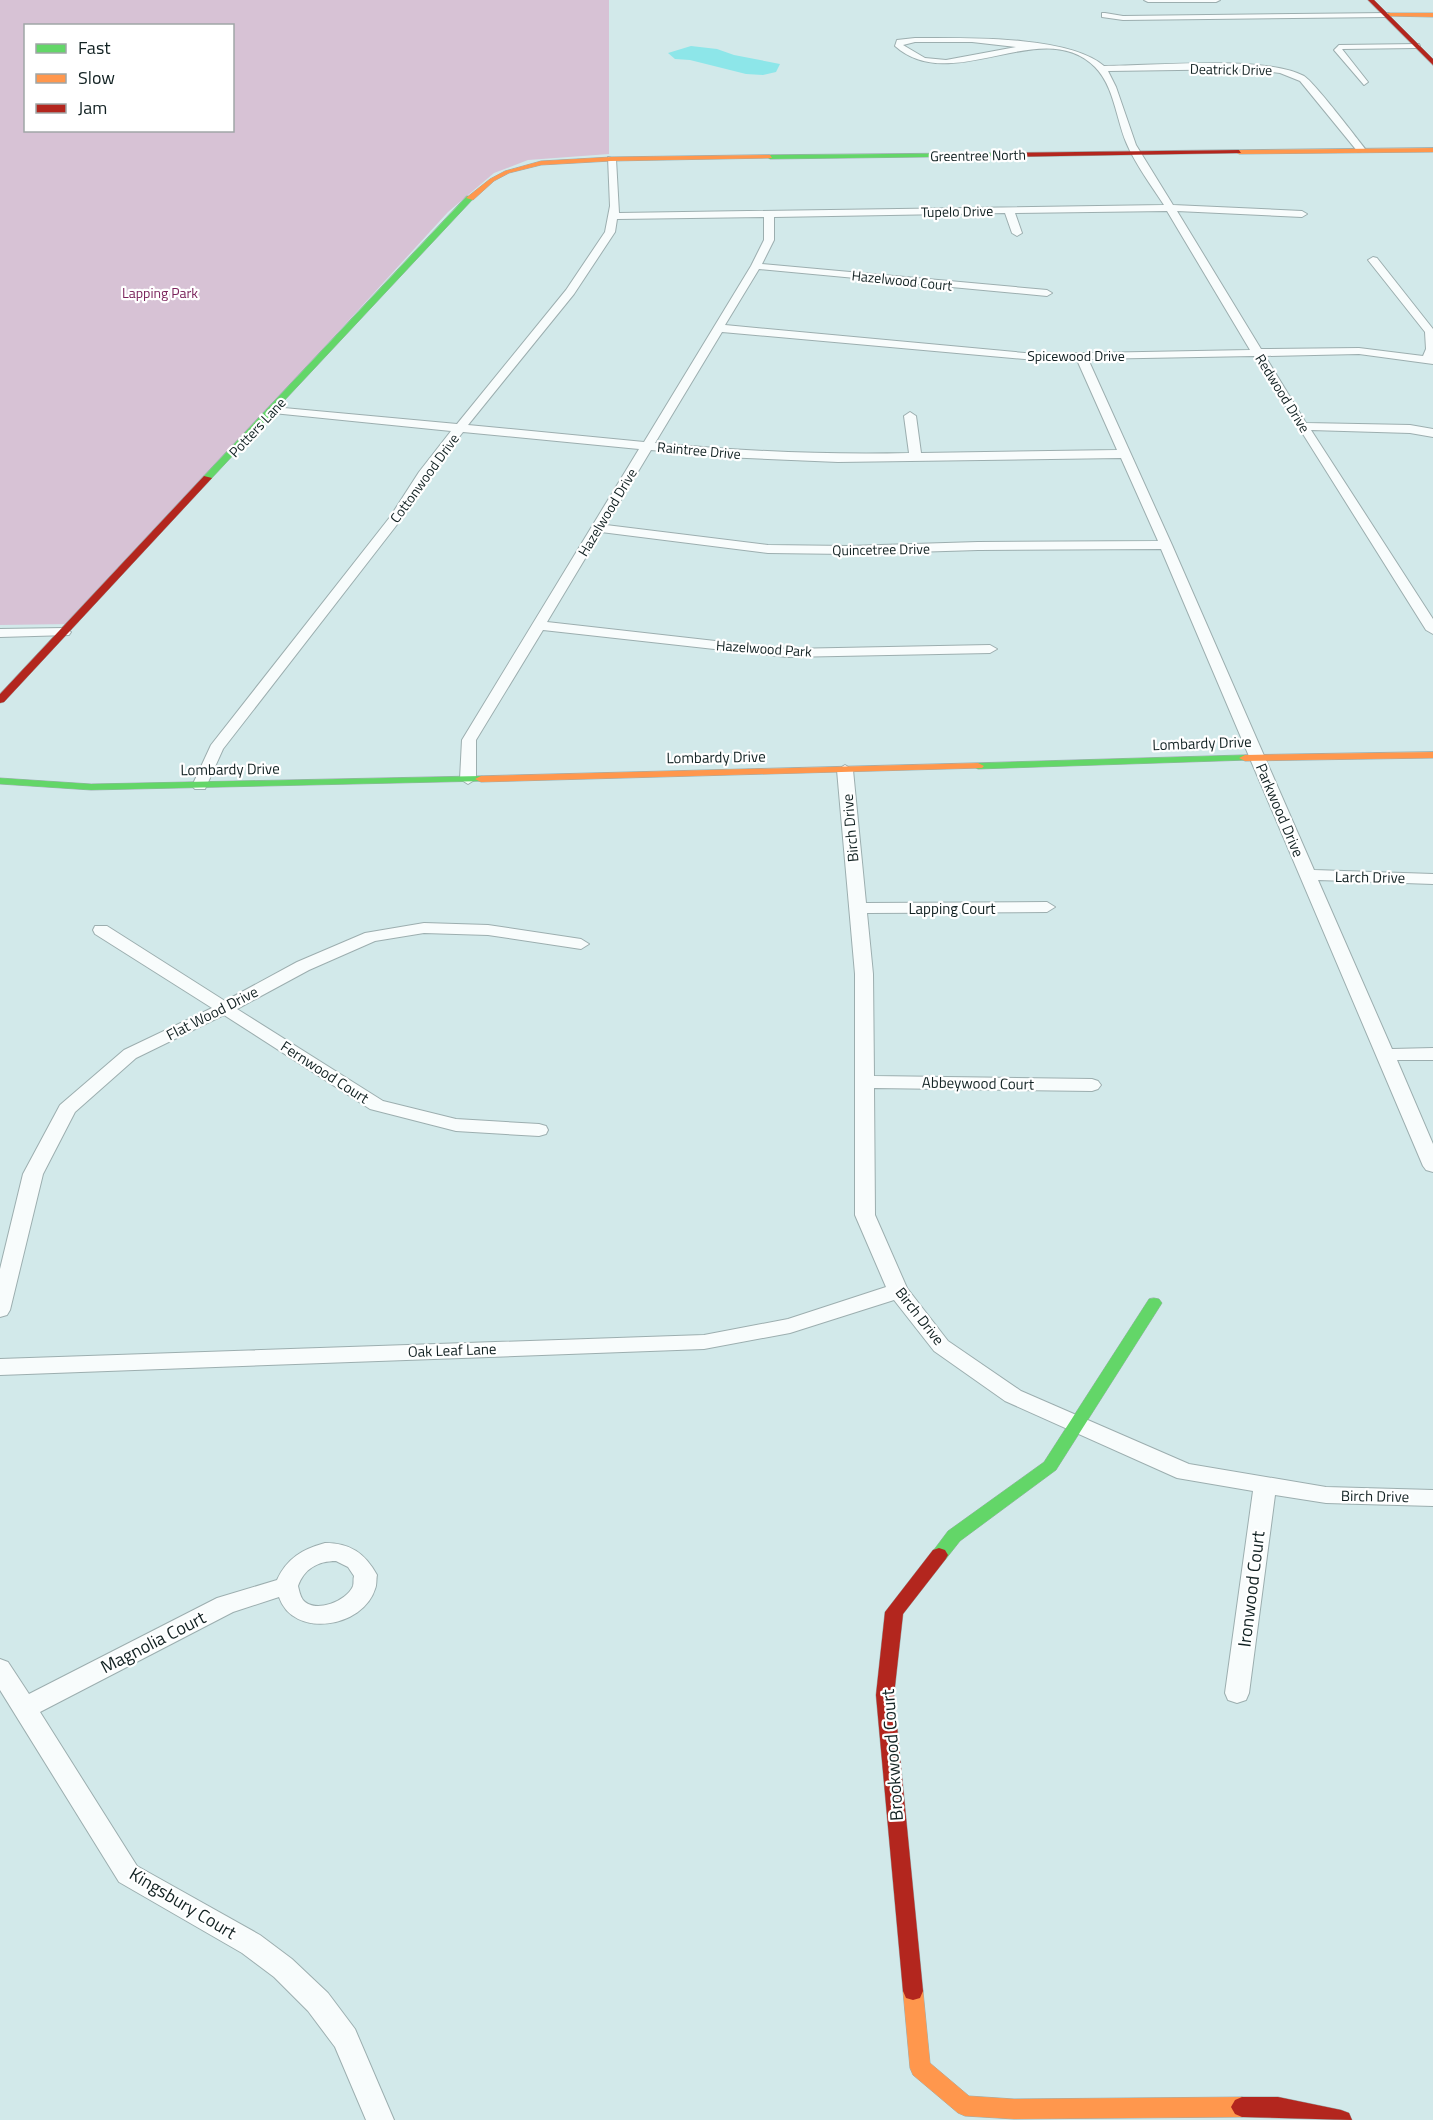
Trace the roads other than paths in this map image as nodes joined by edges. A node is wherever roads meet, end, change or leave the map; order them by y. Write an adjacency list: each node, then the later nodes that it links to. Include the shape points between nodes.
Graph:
1 (1148, 0): 2 (street)
2 (1216, 0)
3 (1371, 0): 5 (main road)
4 (1105, 15): 5 (street)
5 (1388, 15): 6 (main road); 8 (main road)
6 (1431, 17)
7 (1033, 46): 7 (street, via 972,40 915,40 900,42 899,46 923,60 946,62); 10 (street, via 1067,49)
8 (1416, 46): 9 (main road); 11 (street, via 1339,48)
9 (1432, 61)
10 (1101, 69): 12 (street, Deatrick Drive, via 1281,70 1303,79); 14 (street, Redwood Drive)
11 (1364, 82)
12 (1361, 150): 13 (main road, Greentree North); 14 (main road, Greentree North)
13 (1433, 150)
14 (1136, 153): 15 (main road, Greentree North); 17 (street, Redwood Drive)
15 (611, 159): 16 (main road, Greentree North); 21 (street, Cottonwood Drive)
16 (523, 166): 30 (main road, Potters Lane, via 493,177 477,190)
17 (1171, 208): 18 (street, Tupelo Drive); 20 (street, Tupelo Drive); 27 (street, Redwood Drive)
18 (1009, 210): 19 (street, Tupelo Drive); 22 (street)
19 (769, 214): 21 (street, Tupelo Drive); 24 (street, Hazelwood Drive, via 769,240)
20 (1302, 214)
21 (613, 216): 33 (street, Cottonwood Drive, via 610,231 570,292)
22 (1017, 233)
23 (1373, 260): 29 (street, via 1430,333)
24 (756, 266): 25 (street, Hazelwood Court); 26 (street, Hazelwood Drive)
25 (1047, 293)
26 (719, 328): 28 (street, Spicewood Drive, via 1036,357); 35 (street, Hazelwood Drive)
27 (1258, 353): 28 (street, Spicewood Drive); 29 (street, Spicewood Drive, via 1359,351); 32 (street, Redwood Drive)
28 (1081, 356): 36 (street, Parkwood Drive)
29 (1430, 360)
30 (273, 410): 33 (street, Raintree Drive); 42 (main road, Potters Lane)
31 (910, 417): 37 (street)
32 (1303, 426): 34 (street); 41 (street, Redwood Drive)
33 (459, 428): 35 (street, Raintree Drive); 51 (street, Cottonwood Drive, via 395,519 216,748)
34 (1433, 433)
35 (648, 446): 37 (street, Raintree Drive, via 838,458); 38 (street, Hazelwood Drive)
36 (1126, 454): 37 (street, Raintree Drive); 39 (street, Parkwood Drive)
37 (916, 457)
38 (598, 528): 39 (street, Quincetree Drive, via 768,549); 40 (street, Hazelwood Drive)
39 (1166, 545): 47 (street, Parkwood Drive)
40 (539, 625): 44 (street, Hazelwood Park, via 787,653); 49 (street, Hazelwood Drive, via 469,741)
41 (1433, 630)
42 (64, 632): 43 (street); 45 (main road, Potters Lane)
43 (0, 633)
44 (990, 648)
45 (0, 700)
46 (1433, 755): 47 (main road, Lombardy Drive)
47 (1257, 758): 48 (main road, Lombardy Drive); 52 (street, Parkwood Drive)
48 (845, 770): 49 (main road, Lombardy Drive); 55 (street, Birch Drive)
49 (468, 779): 51 (main road, Lombardy Drive)
50 (0, 781): 51 (main road, Lombardy Drive, via 91,787)
51 (200, 786)
52 (1308, 875): 53 (street, Larch Drive); 60 (street, Parkwood Drive)
53 (1433, 879)
54 (1047, 907): 55 (street, Lapping Court)
55 (857, 908): 61 (street, Birch Drive, via 864,975)
56 (101, 930): 58 (street, Fernwood Court)
57 (581, 944): 58 (street, Flat Wood Drive, via 488,930 424,928 371,937 303,966)
58 (225, 1008): 63 (street, Fernwood Court, via 377,1105 456,1125); 67 (street, Flat Wood Drive, via 130,1054 67,1109 33,1174)
59 (1433, 1054): 60 (street)
60 (1385, 1055): 64 (street, Parkwood Drive)
61 (864, 1082): 62 (street, Abbeywood Court); 65 (street, Birch Drive, via 865,1215)
62 (1092, 1085)
63 (539, 1130)
64 (1433, 1166)
65 (898, 1291): 68 (street, Oak Leaf Lane, via 790,1326 704,1342); 69 (street, Birch Drive, via 941,1346 1013,1396)
66 (1154, 1303): 69 (main road, Brookwood Court)
67 (0, 1310)
68 (0, 1367)
69 (1076, 1424): 70 (street, Birch Drive, via 1185,1472); 76 (main road, Brookwood Court, via 1050,1466 954,1536 894,1612 885,1695 920,2068)
70 (1265, 1485): 71 (street, Birch Drive, via 1326,1495); 74 (street, Ironwood Court)
71 (1433, 1498)
72 (286, 1586): 75 (street, Magnolia Court, via 225,1605)
73 (0, 1668): 75 (street, Kingsbury Court)
74 (1238, 1693)
75 (25, 1708): 77 (street, Kingsbury Court, via 128,1874 251,1944 318,2002 345,2038)
76 (963, 2113): 78 (main road, Brookwood Court, via 1014,2109 1278,2107)
77 (380, 2120)
78 (1341, 2120)

